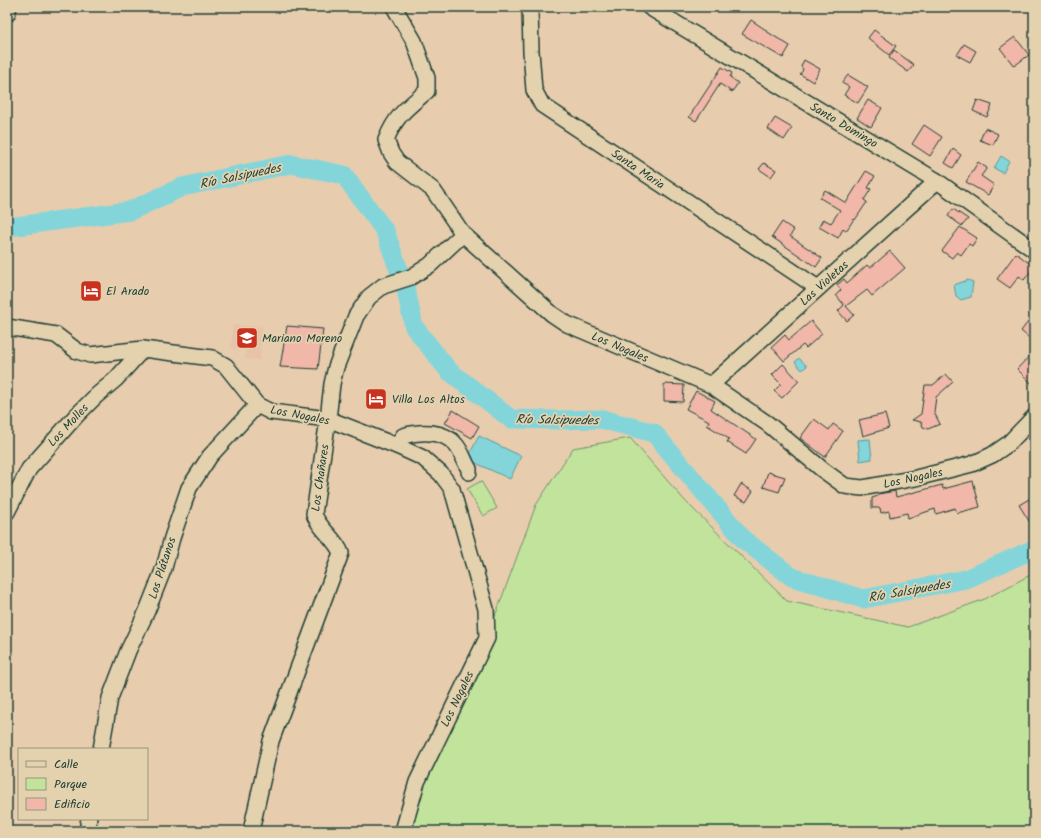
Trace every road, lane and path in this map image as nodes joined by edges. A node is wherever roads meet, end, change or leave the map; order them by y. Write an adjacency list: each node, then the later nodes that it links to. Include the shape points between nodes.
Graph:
1 (9, 7): 5 (street)
2 (394, 7): 7 (street, Los Nogales, via 414,41 427,78 427,91 403,111 392,125 386,140 397,162 433,190)
3 (530, 7): 9 (street, Santa Maria, via 534,90 542,105)
4 (649, 7): 6 (street, Santo Domingo)
5 (7, 14)
6 (937, 181): 8 (street, Santo Domingo); 9 (street, Las Violetas)
7 (464, 234): 12 (street, Los Nogales, via 552,314 567,324); 15 (street, Los Chañares, via 430,265 411,277 383,286 369,297 356,316 336,367)
8 (1034, 250)
9 (818, 288): 12 (street, Las Violetas)
10 (7, 327): 11 (street, Los Nogales, via 56,335 77,351 90,355)
11 (143, 349): 13 (street, Los Nogales, via 212,358 226,366); 18 (street, Los Molles, via 116,379 76,416 29,469)
12 (711, 385): 14 (street, Los Nogales, via 768,424 845,486 862,488 972,464 1008,444)
13 (257, 405): 15 (street, Los Nogales, via 271,412); 19 (street, Los Plátanos, via 210,456 189,488 164,568 110,698)
14 (1034, 417)
15 (328, 419): 16 (street, Los Nogales); 22 (street, Los Chañares, via 314,514 316,521 341,553 271,741)
16 (397, 446): 17 (street, via 403,436 414,433 431,433 446,437 455,443 462,453); 23 (street, Los Nogales, via 423,458 441,474 452,489 486,609 487,638 417,782)
17 (469, 472)
18 (7, 512)
19 (101, 748)
20 (90, 820): 21 (street)
21 (88, 831)
22 (251, 831)
23 (403, 831)

